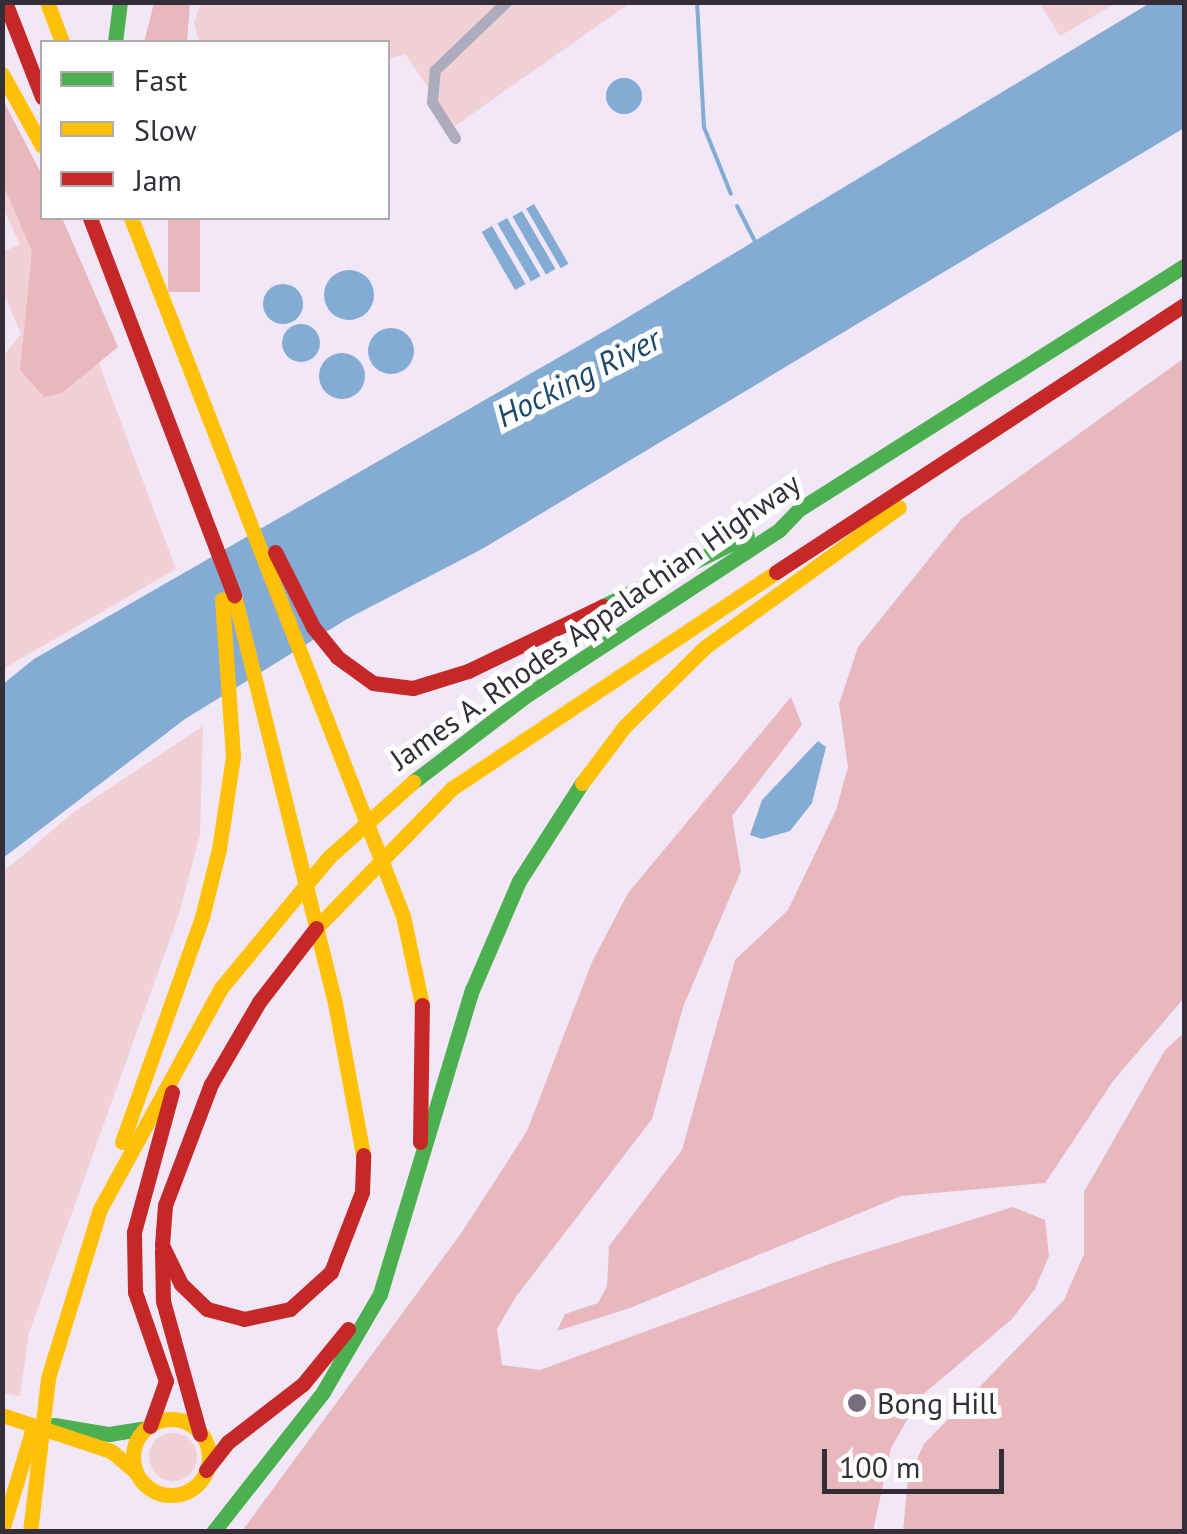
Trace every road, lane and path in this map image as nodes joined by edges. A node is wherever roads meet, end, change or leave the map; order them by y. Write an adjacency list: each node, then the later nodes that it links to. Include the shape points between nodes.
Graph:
1 (5, 2): 8 (main road)
2 (47, 2): 5 (main road)
3 (120, 2): 6 (main road)
4 (506, 2): 9 (street, via 434,70 432,102)
5 (61, 40)
6 (115, 40)
7 (2, 74): 10 (main road)
8 (40, 92)
9 (455, 138)
10 (40, 142)
11 (80, 220): 17 (main road)
12 (91, 220): 17 (main road)
13 (132, 220): 16 (main road)
14 (142, 220): 16 (main road)
15 (1184, 266): 21 (main road, James A. Rhodes Appalachian Highway)
16 (154, 269): 20 (main road)
17 (118, 295): 22 (main road)
18 (1184, 304): 26 (main road, via 451,789 344,896 259,1002 211,1084 170,1185)
19 (1184, 314): 24 (main road, via 735,622 624,728 539,843 493,935)
20 (234, 473): 21 (main road, via 312,627 360,676 392,688 443,681); 24 (main road, via 404,916 419,978 426,1064)
21 (798, 510): 23 (main road, James A. Rhodes Appalachian Highway, via 780,530 524,697 394,795 272,923)
22 (218, 552): 25 (main road, via 233,756 202,916); 26 (main road, via 334,998 364,1157 353,1226 331,1272 290,1309 261,1319 229,1317 190,1294)
23 (195, 1028): 25 (main road, James A. Rhodes Appalachian Highway); 31 (main road, via 136,1210 135,1292 166,1380)
24 (414, 1194): 27 (main road)
25 (100, 1209): 28 (main road, James A. Rhodes Appalachian Highway)
26 (162, 1245): 32 (main road, via 164,1301)
27 (391, 1265): 33 (main road, via 314,1373 224,1446); 37 (main road, via 323,1392)
28 (48, 1378): 35 (main road); 36 (main road, James A. Rhodes Appalachian Highway)
29 (2, 1416): 30 (main road)
30 (26, 1421): 31 (main road, via 110,1434); 34 (main road, via 111,1451)
31 (148, 1427): 32 (main road, via 178,1420); 34 (main road, via 134,1449)
32 (200, 1434): 33 (main road)
33 (206, 1470): 34 (main road, via 195,1486 174,1494 154,1491)
34 (137, 1474)
35 (2, 1530)
36 (30, 1532)
37 (213, 1532)

